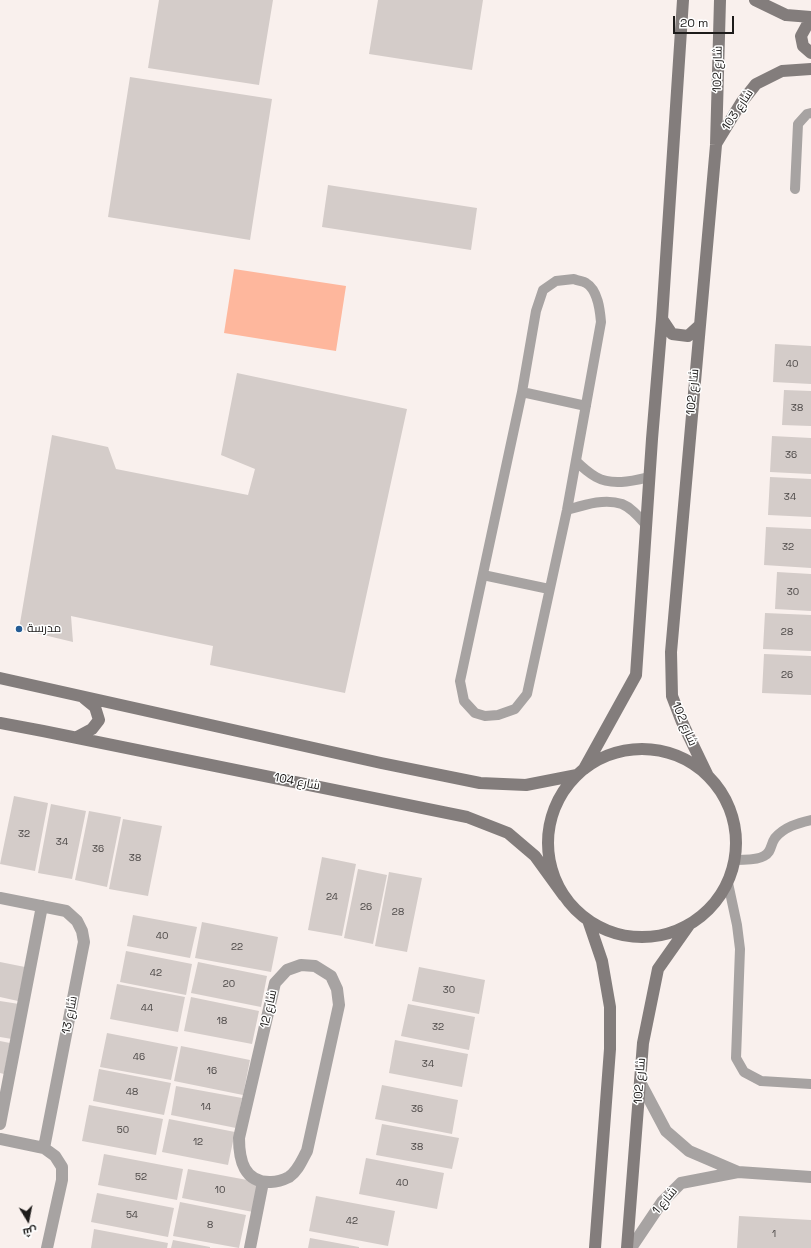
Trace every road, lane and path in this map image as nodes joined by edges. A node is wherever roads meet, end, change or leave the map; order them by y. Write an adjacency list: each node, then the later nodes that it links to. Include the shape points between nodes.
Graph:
1 (683, 0): 11 (street)
2 (720, 0): 9 (street, شارع 102)
3 (755, 0): 4 (street, via 786,14)
4 (811, 17)
5 (811, 24): 6 (street, via 807,25 801,36 804,46)
6 (811, 53)
7 (811, 69): 9 (street, شارع 103, via 782,71 756,84 741,103)
8 (811, 113): 10 (lane, via 798,124)
9 (716, 146): 12 (street, شارع 102)
10 (795, 189)
11 (662, 319): 12 (street, via 672,334 688,336); 16 (street)
12 (699, 326): 26 (street, شارع 102, via 671,652 672,696)
13 (522, 392): 14 (lane); 14 (lane, via 536,311 543,290 556,281 574,279 587,284 596,296 601,322); 19 (lane)
14 (586, 406): 15 (lane)
15 (576, 462): 16 (lane, via 601,480 615,482); 17 (lane)
16 (649, 477): 18 (street)
17 (567, 510): 18 (lane, via 592,502 622,504); 20 (lane)
18 (646, 525): 25 (street, via 636,676)
19 (483, 575): 20 (lane); 20 (lane, via 460,681 464,701 475,713 484,716 498,715 515,709 527,694)
20 (549, 589)
21 (0, 678): 22 (street)
22 (82, 696): 24 (street, via 95,707 99,720 92,729); 25 (street, via 381,764 480,783 526,785)
23 (0, 723): 24 (street, شارع 104)
24 (77, 738): 30 (street, شارع 104, via 467,817 508,833 535,856)
25 (580, 772): 26 (street, via 607,756 634,749 661,751 686,760); 30 (street, via 561,796 551,821 548,846 552,872)
26 (708, 776): 28 (street, via 723,794 732,814 737,837)
27 (811, 820): 28 (lane, via 793,825 775,839 770,851 763,857)
28 (736, 860): 29 (street)
29 (728, 883): 34 (street, via 712,906); 36 (lane, via 740,949 736,1058 744,1072 761,1082)
30 (564, 896): 33 (street)
31 (0, 898): 32 (street, شارع 13)
32 (42, 906): 37 (street); 39 (street, شارع 13, via 66,911 77,921 84,942)
33 (588, 920): 34 (street, via 612,932 638,937 665,935); 45 (street, via 602,962 610,1007 610,1049)
34 (689, 925): 35 (street, شارع 102, via 658,969 643,1044)
35 (640, 1082): 40 (street, شارع 1, via 666,1131 689,1151); 46 (street, شارع 102)
36 (811, 1084)
37 (0, 1124)
38 (0, 1139): 39 (street)
39 (44, 1148): 43 (street, via 55,1156 62,1167 62,1180)
40 (738, 1172): 41 (street, شارع 1); 47 (street, شارع 1, via 681,1183 662,1202)
41 (811, 1177)
42 (263, 1182): 42 (street, شارع 12, via 278,1182 290,1176 299,1167 307,1151 339,1006 337,989 331,976 315,966 301,965 287,970 275,982 239,1138 243,1167 251,1177); 44 (street)
43 (47, 1248)
44 (250, 1248)
45 (595, 1248)
46 (627, 1248)
47 (631, 1248)

